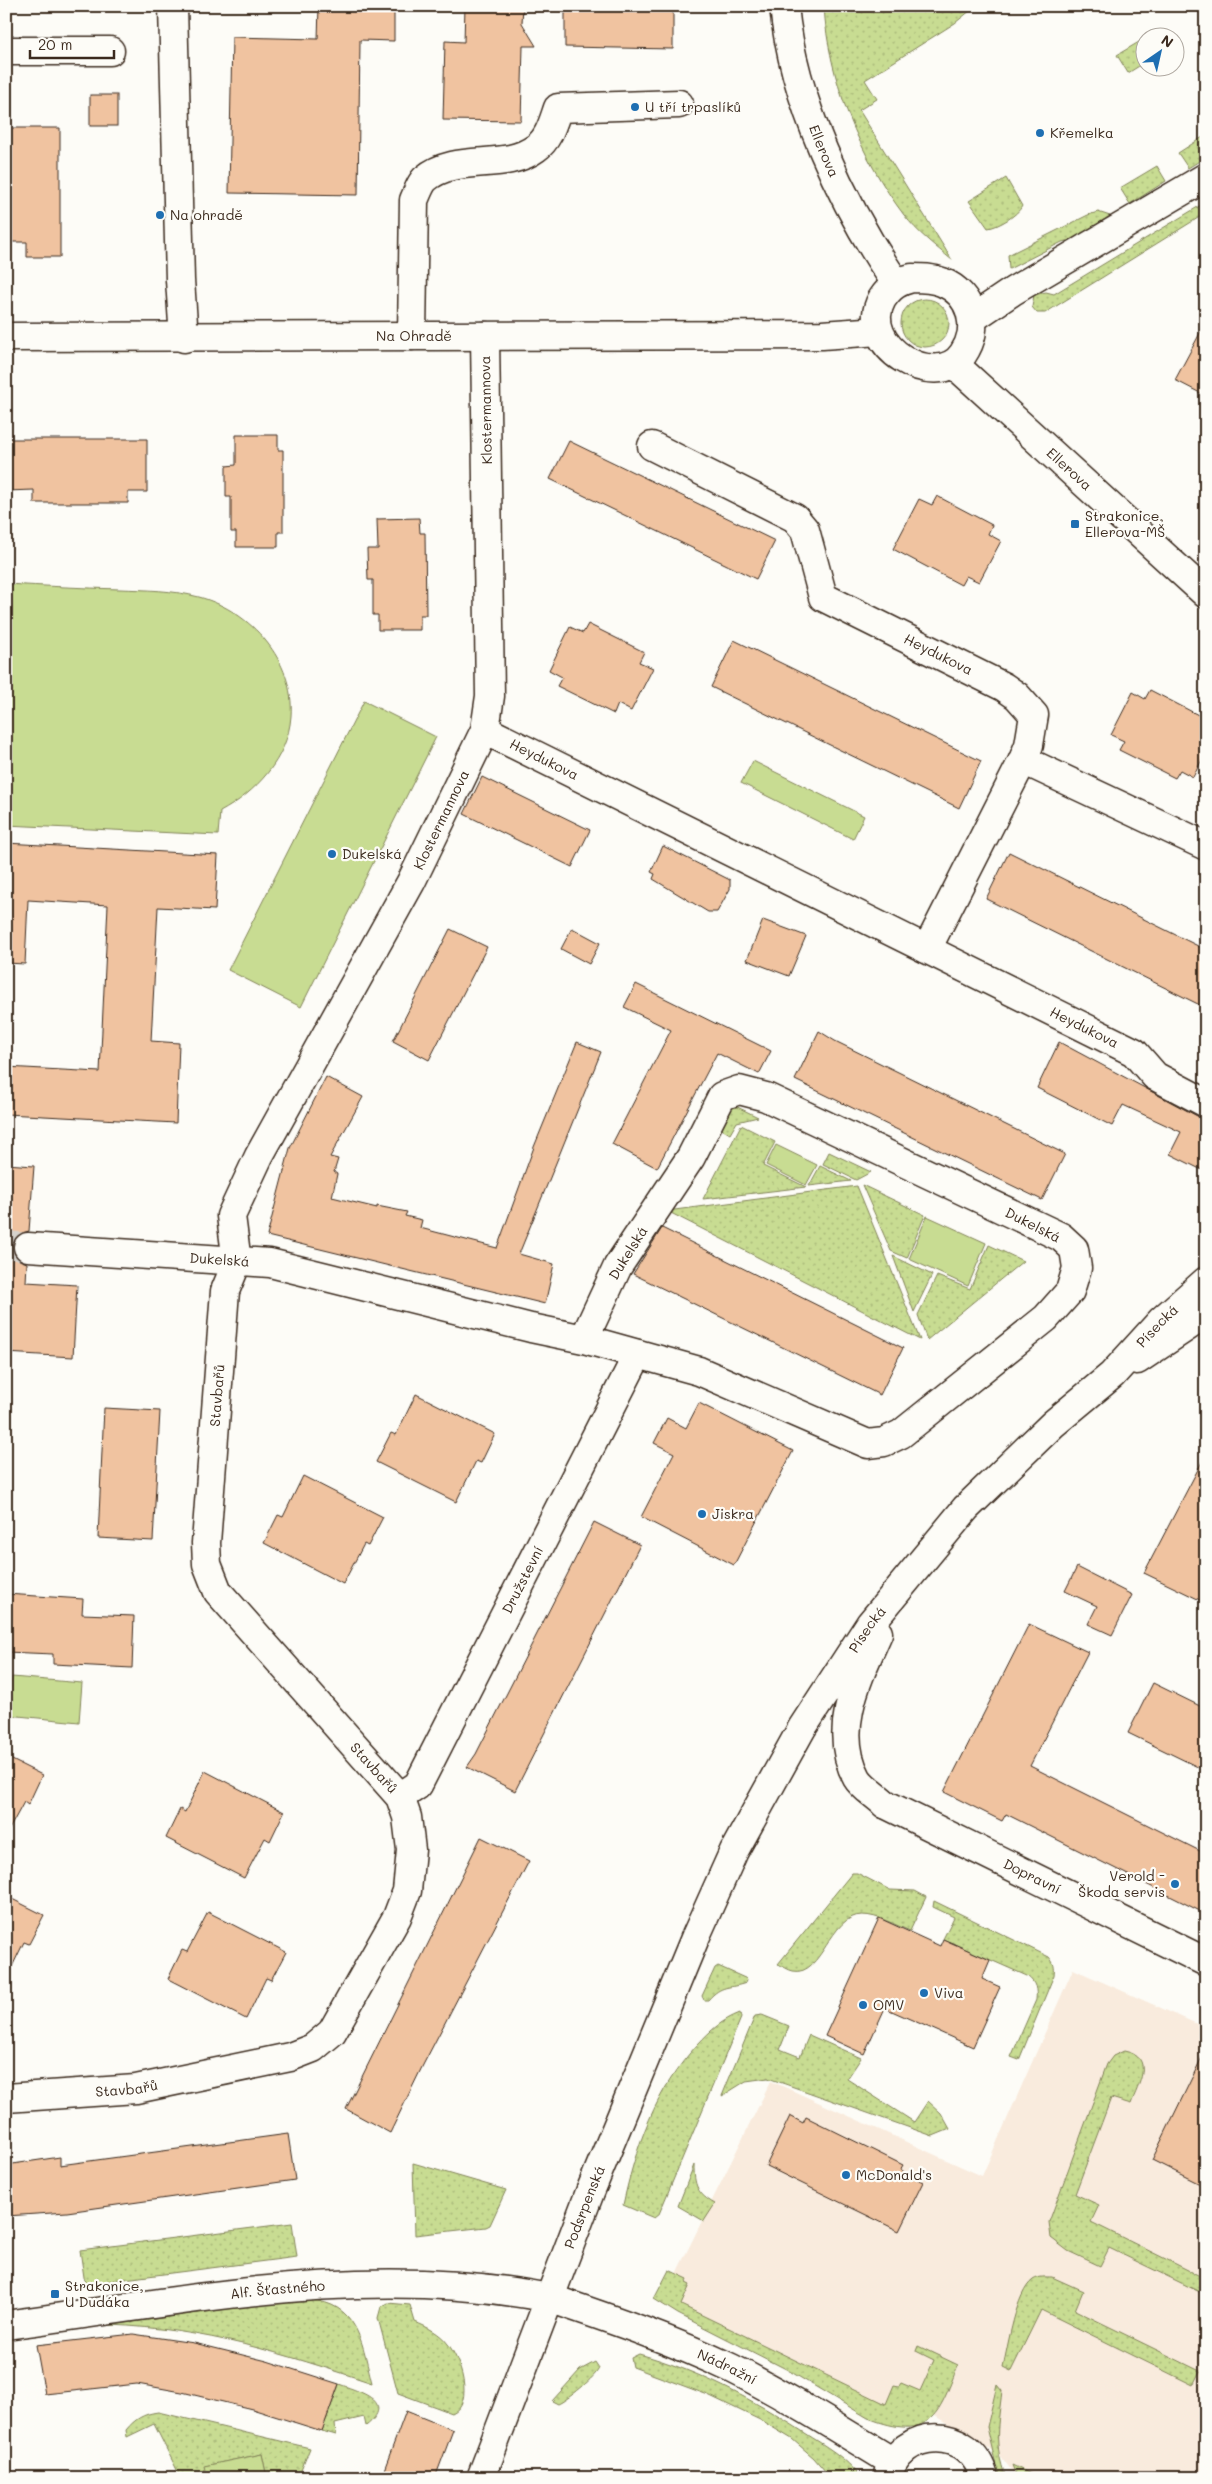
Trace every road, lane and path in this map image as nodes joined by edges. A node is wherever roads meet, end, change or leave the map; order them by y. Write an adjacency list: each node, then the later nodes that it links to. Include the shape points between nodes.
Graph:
1 (173, 6): 13 (street)
2 (784, 6): 7 (street, Ellerova, via 801,86 824,154 850,209)
3 (6, 51): 4 (street)
4 (110, 51)
5 (679, 104): 10 (street, via 558,108 547,136 536,149 510,159 469,162 442,169 424,180 414,200)
6 (1206, 177): 8 (street)
7 (896, 283): 8 (street, via 912,278 942,282 963,297); 9 (street, via 880,303 877,316)
8 (973, 318): 14 (street, via 968,348)
9 (879, 331): 11 (street, Na Ohradě, via 822,335); 14 (street, via 895,354 908,362 934,368)
10 (412, 336): 11 (street, Na Ohradě); 13 (street, Na Ohradě)
11 (485, 336): 17 (street, Klostermannova, via 490,696)
12 (6, 337): 13 (street, Na Ohradě)
13 (184, 338)
14 (954, 364): 16 (street, Ellerova)
15 (652, 446): 18 (street, Heydukova, via 795,518 805,530 824,597 1017,696 1034,715)
16 (1206, 594)
17 (485, 730): 20 (street, Heydukova); 23 (street, Klostermannova, via 411,882 259,1156 235,1207 231,1216)
18 (1023, 760): 19 (street); 20 (street, Heydukova)
19 (1206, 846)
20 (927, 949): 21 (street, Heydukova, via 1134,1052 1155,1076)
21 (1206, 1103)
22 (28, 1246): 23 (street, Dukelská)
23 (237, 1262): 26 (street, Dukelská, via 270,1263); 30 (street, Stavbařů, via 225,1291 206,1564 210,1577 225,1599)
24 (1206, 1281): 28 (street, Písecká, via 1162,1320)
25 (1206, 1314): 28 (street, Písecká, via 1166,1343)
26 (584, 1339): 27 (street, Dukelská); 27 (street, Dukelská, via 618,1266 691,1157 722,1096 739,1090 766,1097 1061,1237 1074,1249 1077,1268 1070,1291 1046,1318 901,1434 884,1442 868,1444 699,1371)
27 (638, 1354): 30 (street, Družstevní, via 418,1785)
28 (1112, 1375): 29 (street, Písecká, via 993,1480 935,1542)
29 (900, 1586): 31 (street, Písecká, via 838,1670 802,1728 734,1851); 32 (street, Dopravní, via 848,1704 846,1748 857,1779 885,1804)
30 (400, 1797): 33 (street, Stavbařů, via 407,1817 411,1850 407,1891 397,1917 325,2039 313,2048 290,2057 136,2089)
31 (695, 1938): 34 (street, Podsrpenská)
32 (1206, 1962)
33 (6, 2098)
34 (550, 2298): 35 (street, Alf. Šťastného, via 479,2286 415,2282 322,2285); 36 (street, Nádražní, via 636,2327 731,2368 796,2404); 37 (street, Podsrpenská)
35 (6, 2324)
36 (890, 2470): 38 (street, Nádražní, via 902,2451 913,2443 926,2438 940,2438 958,2443 970,2451)
37 (481, 2478)
38 (984, 2478)

